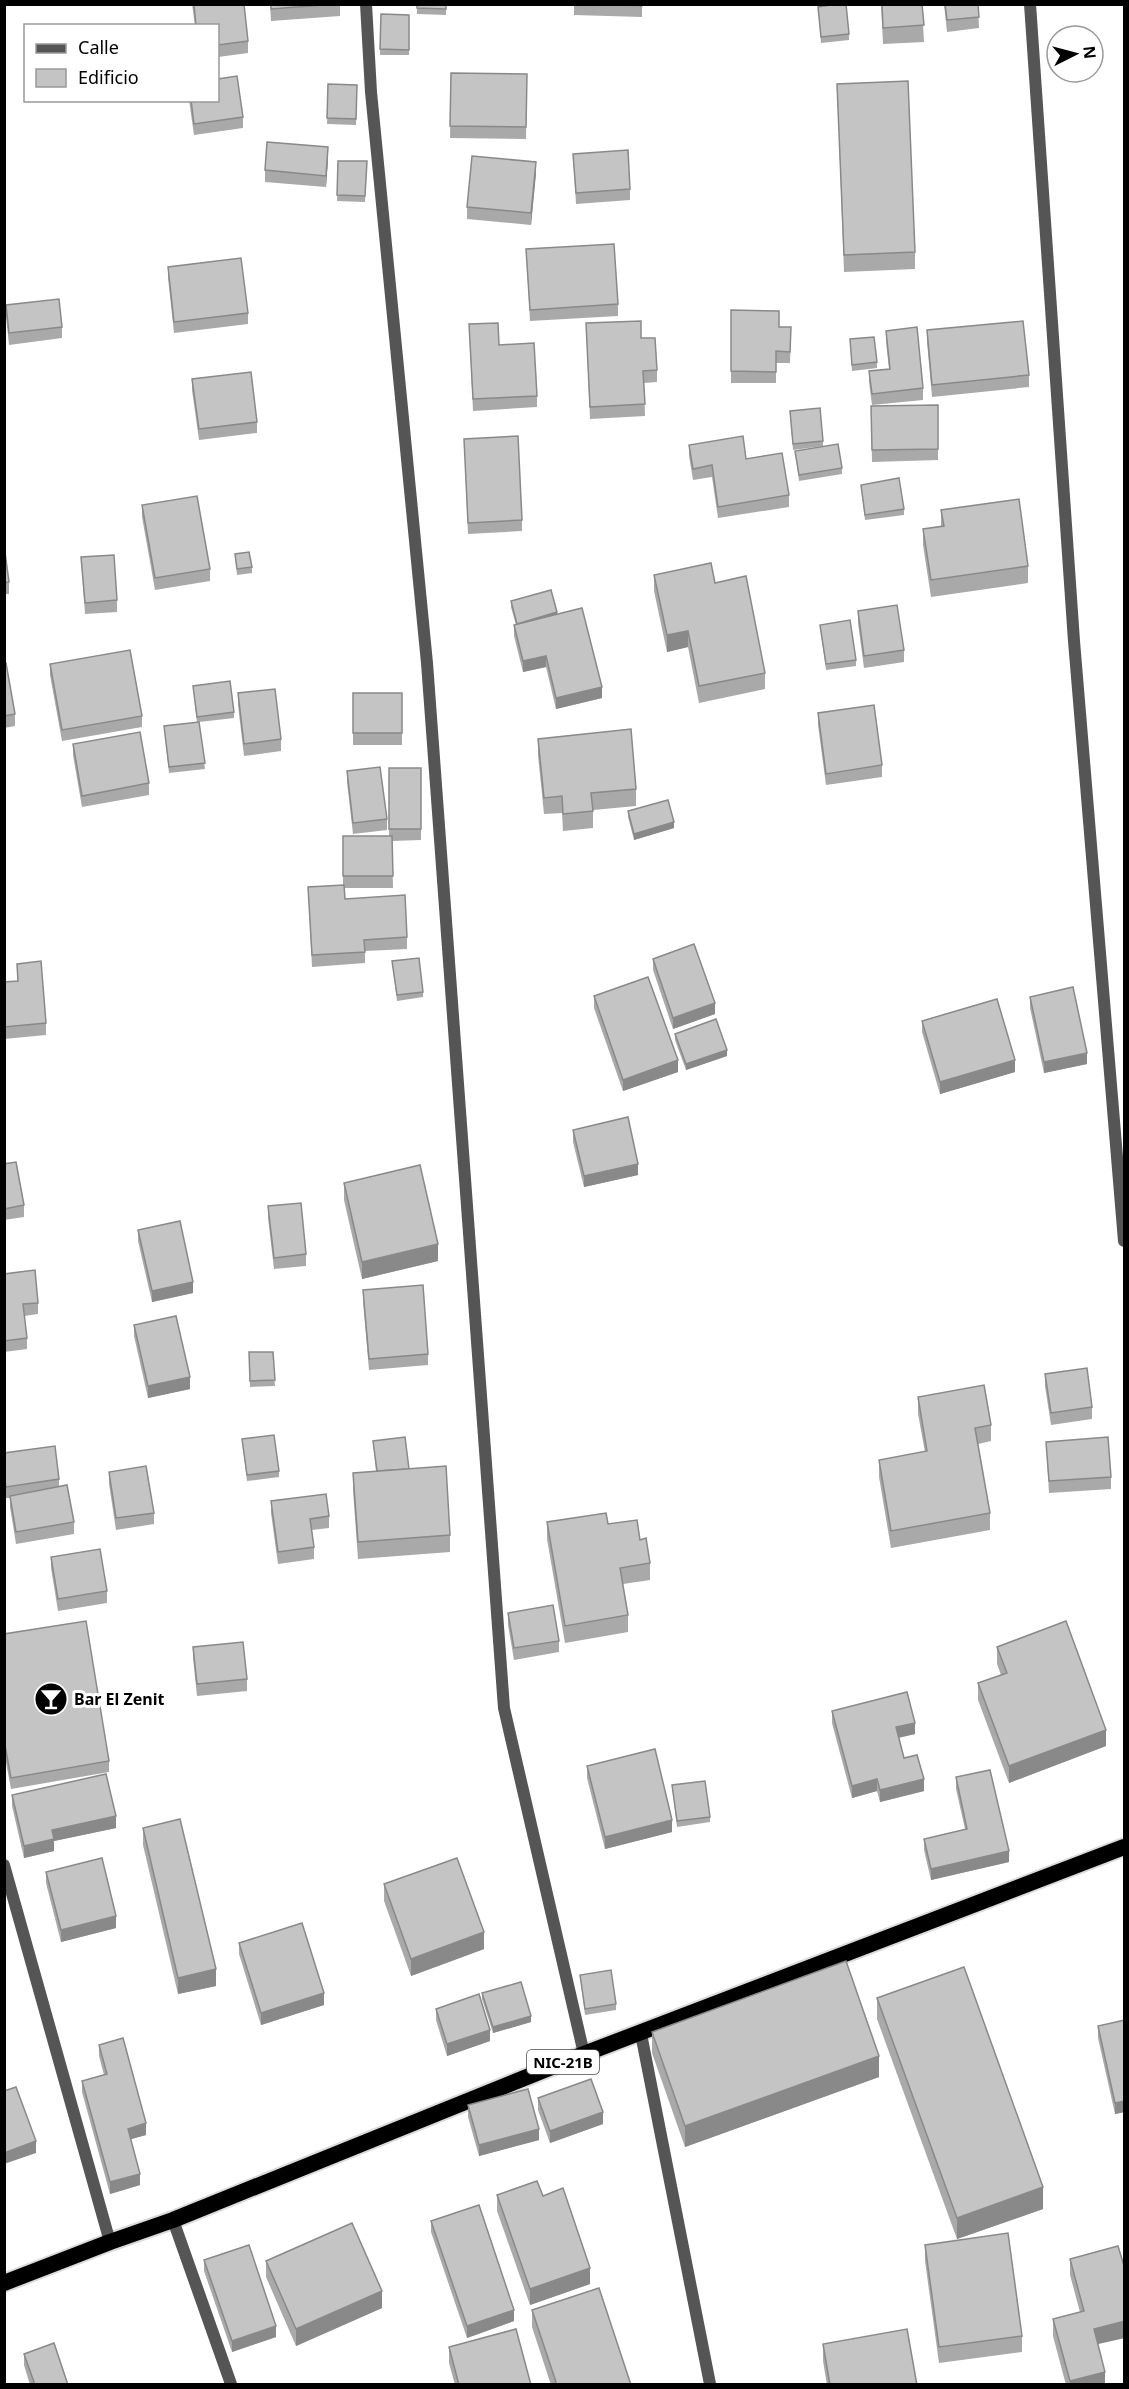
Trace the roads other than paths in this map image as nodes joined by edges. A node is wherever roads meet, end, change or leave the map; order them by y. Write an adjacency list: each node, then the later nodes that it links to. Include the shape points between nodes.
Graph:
1 (366, 4): 7 (street, via 371,92 427,663 504,1708)
2 (1030, 4): 3 (street, via 1074,641)
3 (1125, 1241)
4 (1125, 1847): 6 (highway, NIC-21B)
5 (4, 1865): 9 (street)
6 (641, 2034): 7 (highway, NIC-21B); 12 (street)
7 (584, 2054): 8 (highway, NIC-21B)
8 (173, 2220): 9 (highway, NIC-21B); 11 (street)
9 (110, 2242): 10 (highway, NIC-21B)
10 (4, 2283)
11 (231, 2385)
12 (710, 2385)

